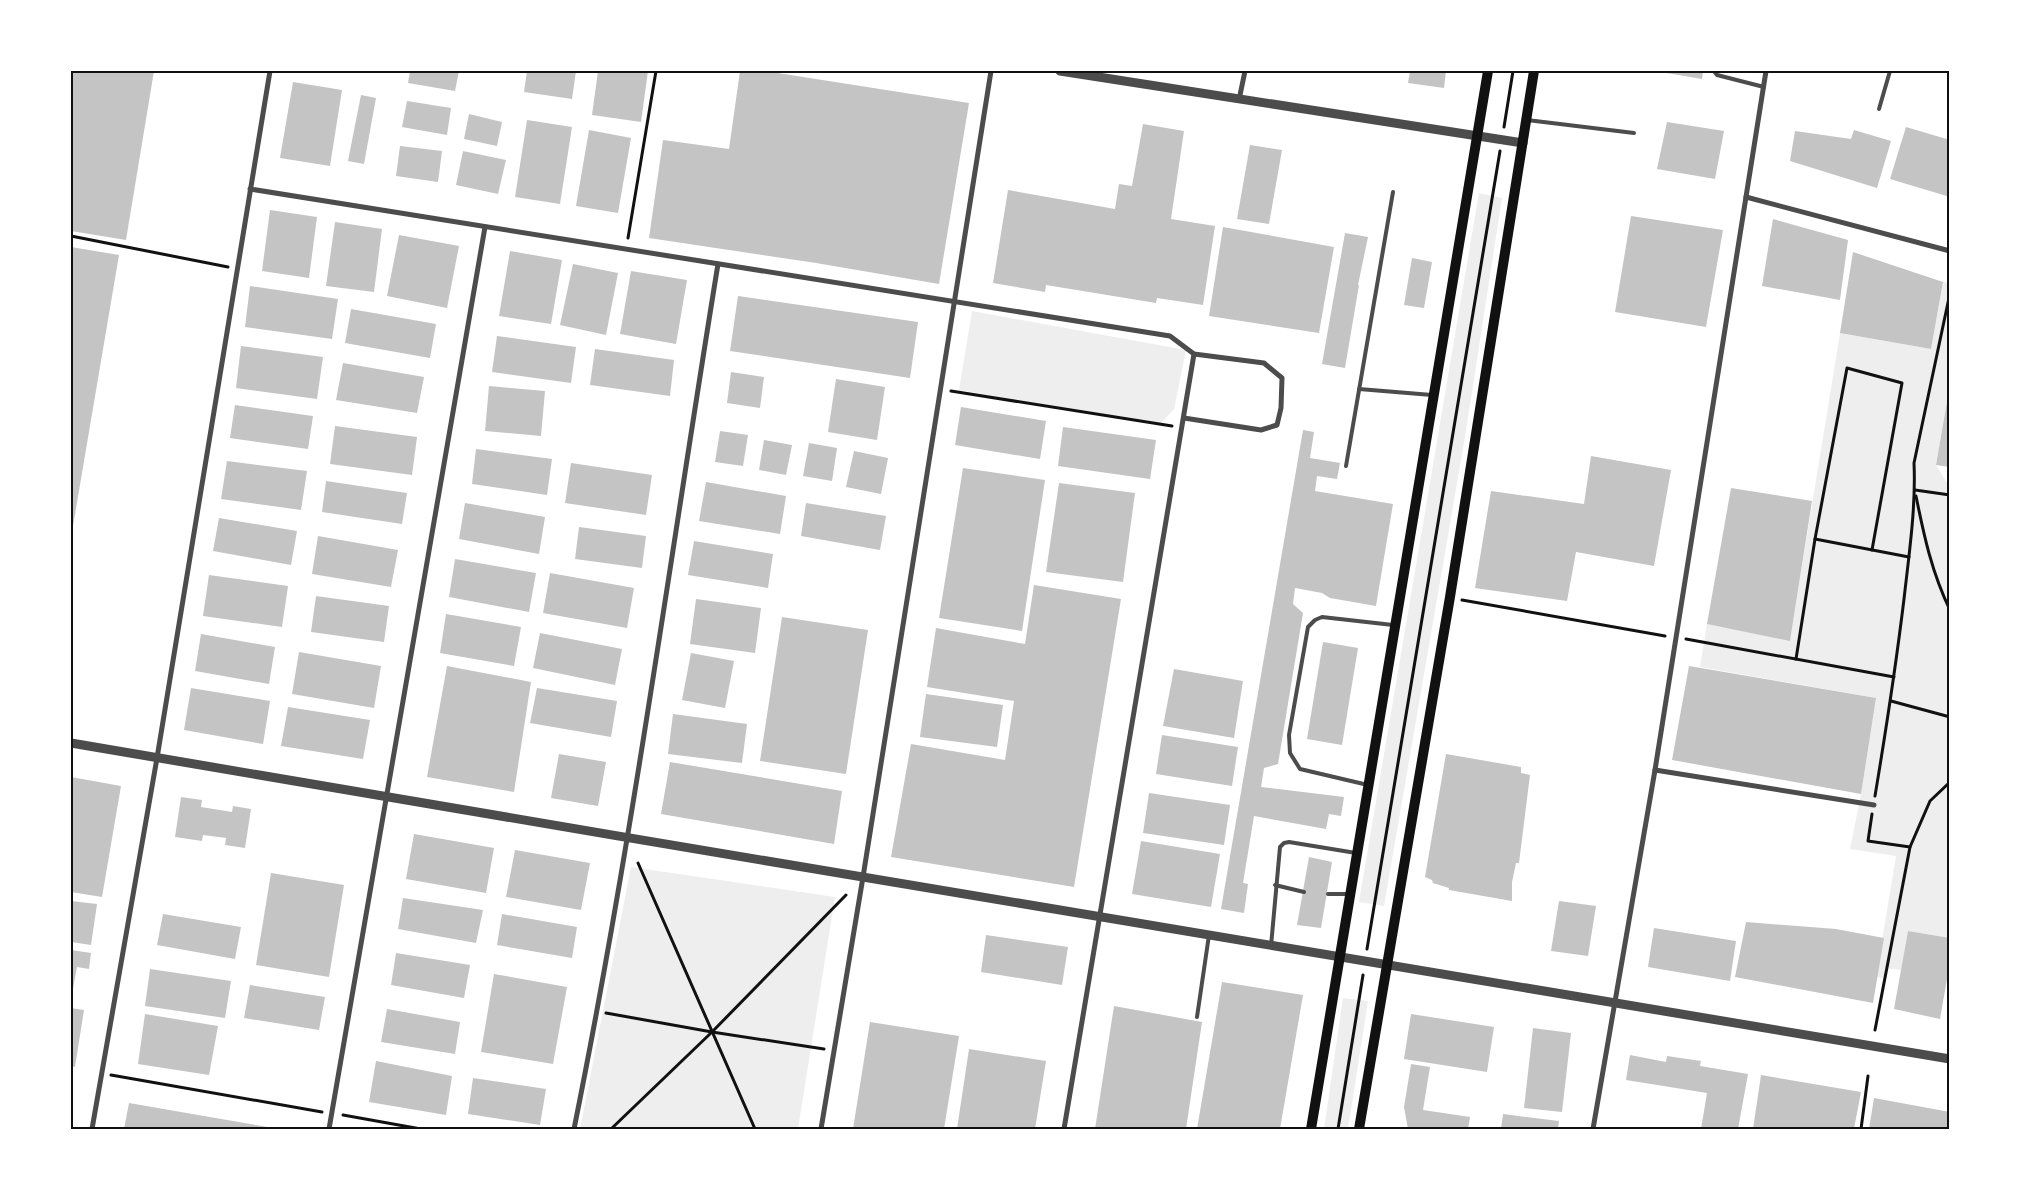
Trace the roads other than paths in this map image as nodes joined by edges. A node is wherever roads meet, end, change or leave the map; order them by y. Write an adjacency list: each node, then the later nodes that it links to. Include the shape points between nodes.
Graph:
1 (270, 71): 17 (street)
2 (991, 71): 23 (street)
3 (1060, 71): 11 (street)
4 (1245, 71): 11 (street)
5 (1488, 71): 15 (main road)
6 (1534, 71): 13 (main road)
7 (1714, 71): 10 (lane, via 1717,75)
8 (1766, 71): 10 (street)
9 (1890, 71): 12 (lane)
10 (1764, 87): 19 (street)
11 (1239, 100): 15 (street)
12 (1879, 109)
13 (1526, 120): 14 (lane); 16 (main road)
14 (1634, 133)
15 (1477, 136): 16 (street); 26 (main road)
16 (1523, 143): 47 (main road)
17 (250, 190): 20 (street); 31 (street)
18 (1393, 192): 25 (lane)
19 (1746, 197): 21 (street); 32 (street)
20 (485, 227): 22 (street); 34 (street)
21 (1950, 252)
22 (718, 264): 23 (street); 36 (street)
23 (956, 302): 24 (street, via 1170,336); 38 (street)
24 (1194, 354): 27 (street); 27 (street, via 1264,363 1282,378 1281,408 1278,425 1260,430)
25 (1359, 389): 26 (lane); 28 (lane)
26 (1434, 395): 29 (main road)
27 (1184, 418): 43 (street)
28 (1346, 466)
29 (1395, 625): 33 (main road); 33 (lane, via 1322,617 1308,627 1289,735 1290,753 1300,769)
30 (71, 743): 31 (street)
31 (157, 758): 34 (street); 51 (street)
32 (1655, 770): 35 (street); 48 (street)
33 (1368, 786): 37 (main road)
34 (388, 797): 36 (street); 52 (street)
35 (1874, 805)
36 (628, 839): 38 (street); 53 (street)
37 (1357, 853): 39 (lane, via 1284,843 1280,847); 42 (main road)
38 (863, 877): 43 (street); 54 (street)
39 (1275, 885): 40 (lane); 45 (lane)
40 (1304, 892)
41 (1328, 894): 42 (lane)
42 (1350, 894): 46 (main road)
43 (1101, 916): 44 (street); 55 (street)
44 (1209, 935): 45 (street); 49 (lane)
45 (1271, 946): 46 (street)
46 (1340, 958): 47 (street); 56 (main road)
47 (1387, 965): 48 (street); 57 (main road)
48 (1613, 1003): 50 (street); 58 (street)
49 (1197, 1017)
50 (1950, 1059)
51 (92, 1129)
52 (329, 1129)
53 (574, 1129)
54 (821, 1129)
55 (1064, 1129)
56 (1311, 1129)
57 (1359, 1129)
58 (1593, 1129)

